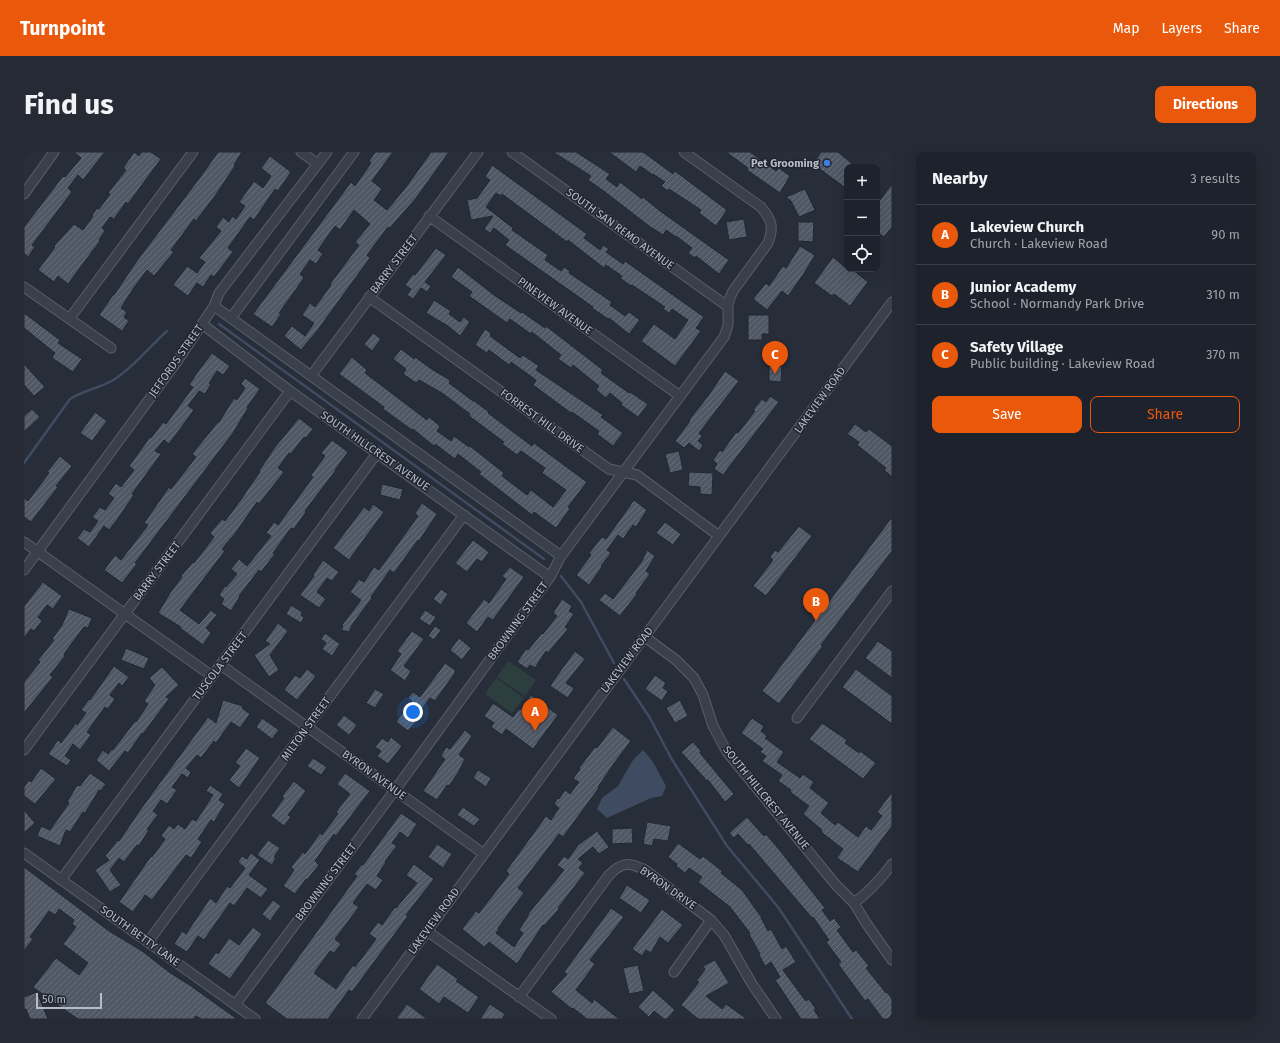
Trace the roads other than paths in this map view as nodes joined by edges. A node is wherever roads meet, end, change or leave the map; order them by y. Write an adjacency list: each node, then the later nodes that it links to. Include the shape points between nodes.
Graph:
1 (54, 152): 10 (street)
2 (193, 152): 17 (street)
3 (301, 152): 9 (street)
4 (327, 152): 9 (street, JEFFORDS STREET)
5 (354, 152): 18 (street)
6 (478, 152): 11 (street, BARRY STREET)
7 (512, 152): 16 (street, SOUTH SAN REMO AVENUE)
8 (684, 152): 16 (street, BROWNING STREET, via 761,207 772,226 768,243 733,291)
9 (318, 164): 15 (street, JEFFORDS STREET, via 219,293)
10 (24, 194)
11 (429, 216): 13 (street, BARRY STREET); 23 (street, PINEVIEW AVENUE)
12 (24, 287): 17 (street)
13 (369, 297): 21 (street, BARRY STREET); 25 (street, FORREST HILL DRIVE, via 609,469)
14 (892, 302): 27 (street, LAKEVIEW ROAD)
15 (214, 306): 18 (street, SOUTH HILLCREST AVENUE); 19 (street, JEFFORDS STREET)
16 (727, 306): 23 (street, BROWNING STREET, via 728,327 724,337)
17 (70, 318): 20 (street)
18 (231, 318): 21 (street, SOUTH HILLCREST AVENUE)
19 (202, 324): 22 (street, SOUTH HILLCREST AVENUE); 29 (street, JEFFORDS STREET)
20 (111, 348)
21 (310, 376): 30 (street, SOUTH HILLCREST AVENUE)
22 (290, 391): 24 (street, SOUTH HILLCREST AVENUE); 34 (street, BARRY STREET)
23 (680, 396): 25 (street, BROWNING STREET)
24 (378, 452): 26 (street, SOUTH HILLCREST AVENUE); 36 (street, TUSCOLA STREET)
25 (624, 472): 27 (street, FORREST HILL DRIVE, via 638,475); 30 (street, BROWNING STREET)
26 (464, 514): 32 (street, SOUTH HILLCREST AVENUE); 39 (street, MILTON STREET)
27 (719, 536): 35 (street, LAKEVIEW ROAD)
28 (24, 542): 29 (street)
29 (38, 552): 31 (street, JEFFORDS STREET); 34 (street)
30 (561, 556): 32 (street, BROWNING STREET)
31 (24, 570)
32 (550, 577): 41 (street, BROWNING STREET)
33 (892, 591): 38 (street)
34 (125, 614): 37 (street); 40 (street, BARRY STREET)
35 (645, 637): 43 (street, LAKEVIEW ROAD); 46 (street, SOUTH HILLCREST AVENUE, via 676,660 694,678 703,695 713,726 727,752 836,885)
36 (221, 665): 37 (street, TUSCOLA STREET); 39 (street, BYRON AVENUE)
37 (212, 676): 45 (street, TUSCOLA STREET)
38 (797, 718)
39 (307, 728): 41 (street, BYRON AVENUE); 49 (street, MILTON STREET)
40 (24, 750)
41 (394, 790): 43 (street, BYRON AVENUE); 53 (street, BROWNING STREET)
42 (24, 853): 45 (street, SOUTH BETTY LANE)
43 (484, 854): 48 (street, LAKEVIEW ROAD)
44 (892, 864): 46 (street, via 868,893)
45 (61, 880): 49 (street, SOUTH BETTY LANE)
46 (854, 903): 50 (street, SOUTH HILLCREST AVENUE)
47 (711, 920): 51 (street); 52 (street, BYRON DRIVE, via 645,870 625,864 608,875); 57 (street, BYRON DRIVE, via 724,935)
48 (427, 931): 52 (street); 55 (street, LAKEVIEW ROAD)
49 (148, 942): 53 (street, SOUTH BETTY LANE)
50 (892, 960)
51 (674, 972)
52 (519, 997): 56 (street)
53 (235, 1005): 54 (street, SOUTH BETTY LANE)
54 (255, 1019)
55 (362, 1019)
56 (551, 1019)
57 (776, 1019)

